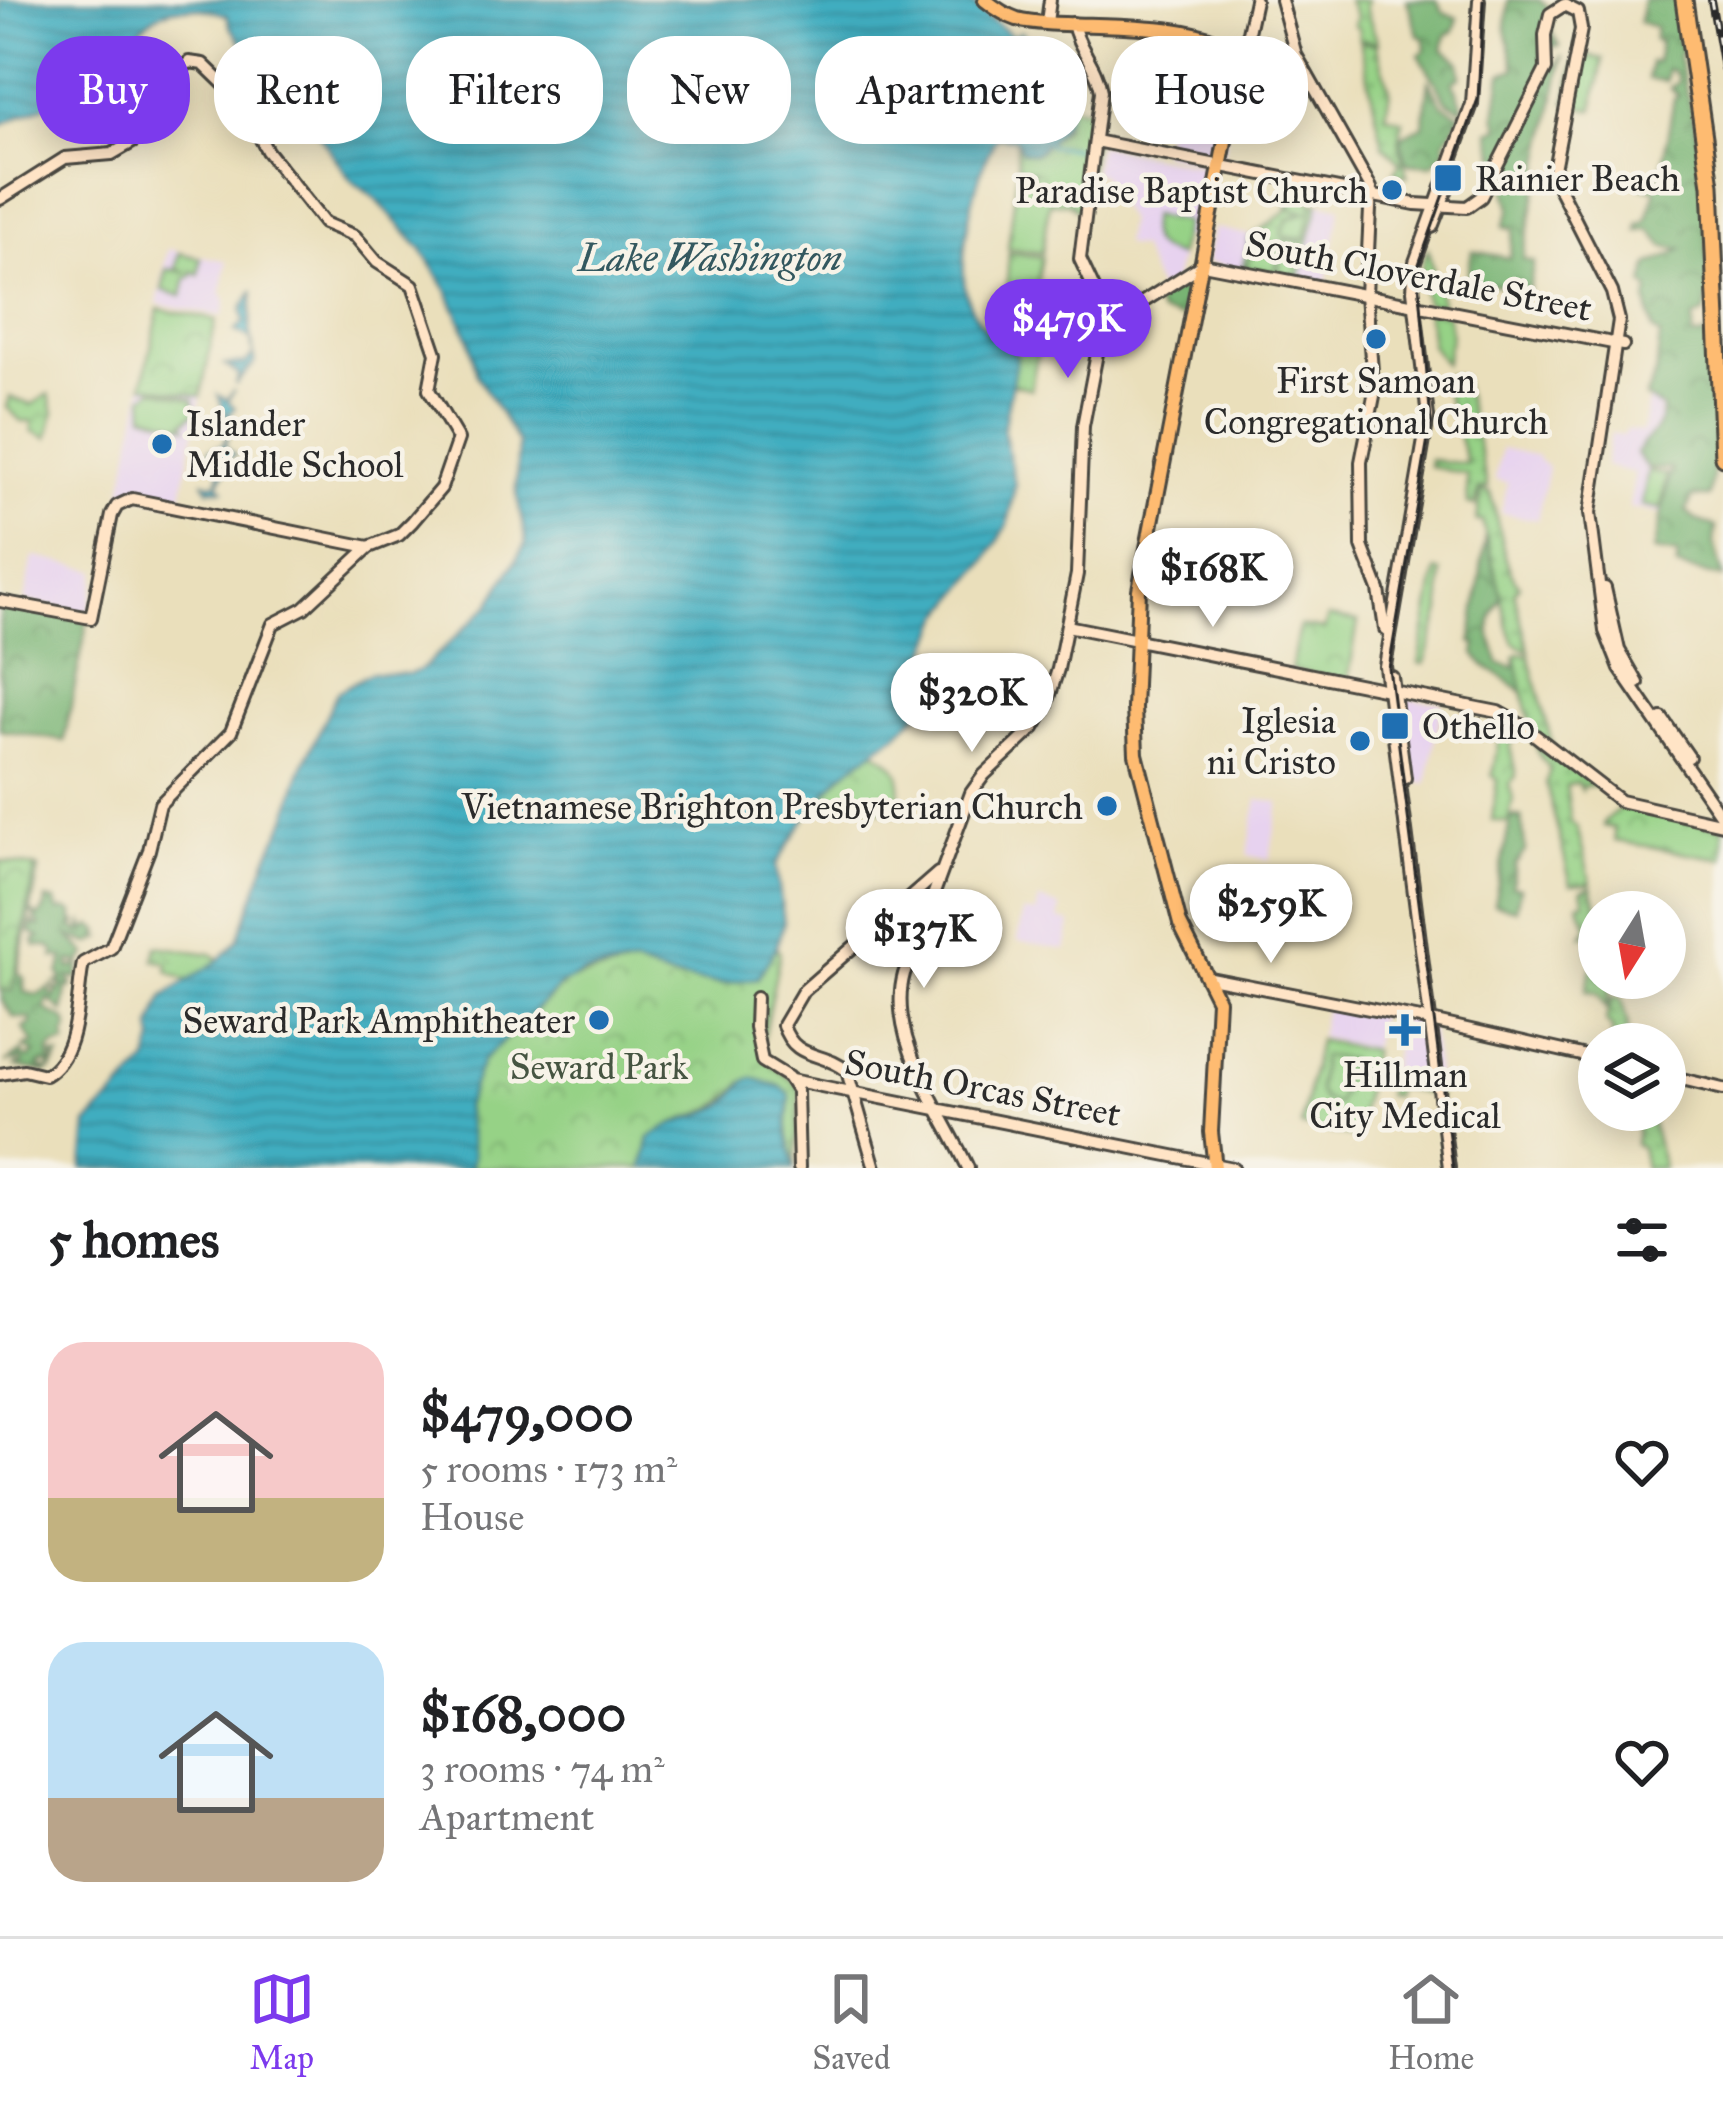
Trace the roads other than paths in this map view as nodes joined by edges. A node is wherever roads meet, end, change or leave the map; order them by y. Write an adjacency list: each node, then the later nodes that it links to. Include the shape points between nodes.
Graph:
1 (985, 0): 6 (main road, via 1012,17)
2 (1255, 0): 9 (street)
3 (1281, 0): 13 (street, via 1296,55)
4 (1482, 0): 15 (street, via 1474,93)
5 (1689, 0): 16 (highway); 22 (highway, via 1712,185)
6 (1051, 14): 7 (main road)
7 (1072, 23): 8 (main road); 10 (street, via 1101,87)
8 (1194, 36)
9 (1248, 36)
10 (1095, 141): 12 (street); 20 (street, via 1080,260 1104,304)
11 (1226, 144): 12 (main road)
12 (1222, 166): 13 (street); 17 (main road)
13 (1372, 195): 15 (street); 18 (street)
14 (0, 199): 23 (street, via 65,158 112,154 162,125 170,81 192,61 203,64 241,101 267,151 324,223 356,236 417,291 436,353 429,390 458,440 434,498 401,533)
15 (1431, 208): 19 (street, via 1415,262); 21 (street, via 1475,204 1546,68 1553,10 1576,9 1582,20 1557,184 1612,292)
16 (1723, 244)
17 (1203, 264): 18 (street, South Cloverdale Street); 20 (street); 27 (main road, via 1139,590)
18 (1366, 295): 19 (street, South Cloverdale Street); 26 (street, via 1374,398 1361,462 1362,546)
19 (1419, 305): 21 (street, South Cloverdale Street); 26 (street, via 1428,417)
20 (1102, 328): 25 (street, via 1083,426 1078,565)
21 (1620, 344): 29 (street, via 1597,514 1611,626 1626,665); 30 (street, via 1590,513 1605,631 1620,669)
22 (1723, 458)
23 (369, 547): 24 (street, via 144,499 121,504 111,518 91,618); 38 (street, via 317,599 272,624 230,735 162,801 114,941 83,963 60,1062 45,1075)
24 (0, 601)
25 (1067, 626): 27 (street); 31 (street, via 1046,707 975,788)
26 (1390, 629): 28 (street)
27 (1137, 639): 28 (street); 32 (main road, via 1136,751 1182,930)
28 (1390, 691): 30 (street, via 1507,715 1619,801); 35 (street)
29 (1723, 807)
30 (1723, 822)
31 (943, 868): 36 (street, via 803,991); 43 (street, via 899,1003 904,1035)
32 (1216, 983): 35 (street); 44 (main road)
33 (756, 998): 34 (street)
34 (755, 1020): 36 (street); 40 (street, via 762,1061)
35 (1434, 1023): 37 (street); 49 (street)
36 (783, 1025): 42 (street, via 803,1053 843,1067)
37 (1578, 1054)
38 (0, 1074)
39 (1686, 1080): 41 (street)
40 (794, 1086): 42 (street, South Orcas Street); 45 (street)
41 (1723, 1089)
42 (853, 1091): 43 (street, South Orcas Street); 46 (street)
43 (939, 1108): 44 (street, South Orcas Street); 47 (street)
44 (1215, 1166): 48 (street, South Orcas Street)
45 (799, 1168)
46 (875, 1168)
47 (968, 1168)
48 (1233, 1168)
49 (1452, 1168)

